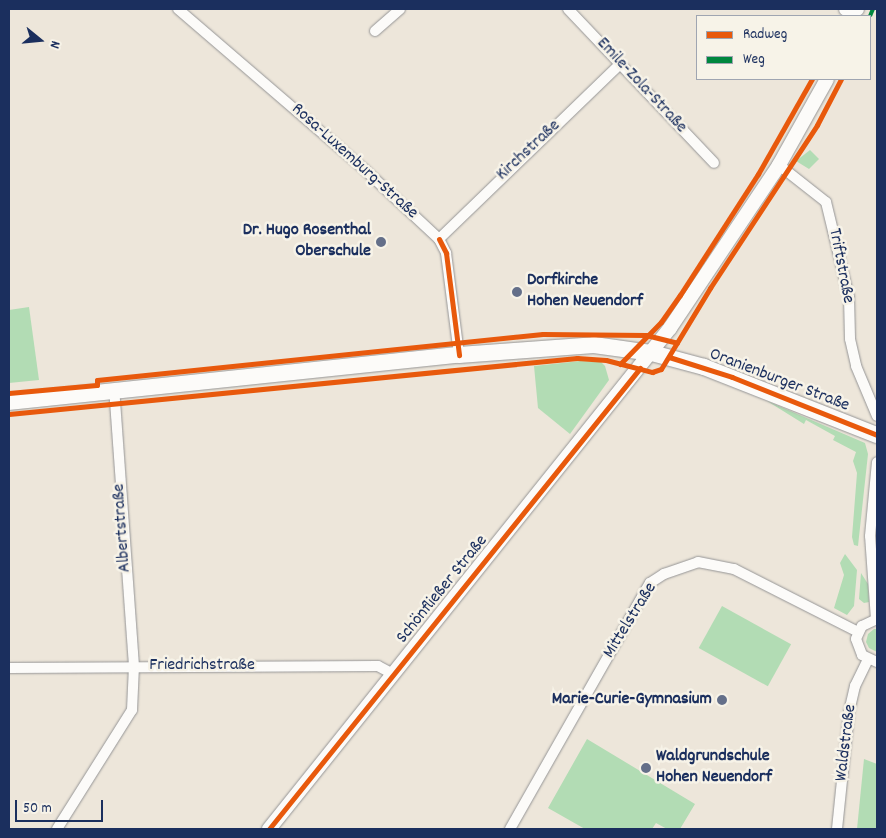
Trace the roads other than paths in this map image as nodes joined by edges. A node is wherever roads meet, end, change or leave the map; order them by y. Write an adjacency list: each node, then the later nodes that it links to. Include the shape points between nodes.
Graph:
1 (178, 9): 11 (street, Rosa-Luxemburg-Straße, via 364,169)
2 (400, 9): 6 (street)
3 (568, 9): 7 (street, Emile-Zola-Straße)
4 (846, 9): 5 (main road)
5 (859, 9)
6 (375, 31)
7 (620, 64): 9 (street, Emile-Zola-Straße); 11 (street, Kirchstraße)
8 (826, 80): 10 (main road, Schönfließer Straße)
9 (714, 163)
10 (779, 165): 12 (main road, Schönfließer Straße); 16 (street, Triftstraße, via 826,202 849,297 850,338 856,366)
11 (439, 239): 13 (street, Rosa-Luxemburg-Straße, via 446,253)
12 (652, 353): 13 (main road, Oranienburger Straße, via 585,345); 17 (main road, Oranienburger Straße, via 732,377); 24 (main road, Schönfließer Straße)
13 (458, 355): 14 (main road, Oranienburger Straße)
14 (114, 390): 15 (main road, Oranienburger Straße); 22 (street, Albertstraße)
15 (9, 402)
16 (877, 416)
17 (876, 435)
18 (877, 462): 19 (street, via 870,536)
19 (877, 619): 20 (street, via 865,623)
20 (858, 632): 21 (street, via 857,646); 27 (street, Mittelstraße, via 734,569 698,562 664,574 650,583)
21 (872, 661): 28 (street, Waldstraße, via 855,686 849,712)
22 (134, 666): 23 (street, Friedrichstraße); 24 (street, Friedrichstraße, via 378,666); 25 (street, Albertstraße, via 132,710)
23 (9, 668)
24 (393, 674): 26 (main road, Schönfließer Straße)
25 (57, 829)
26 (269, 829)
27 (510, 829)
28 (837, 829)

